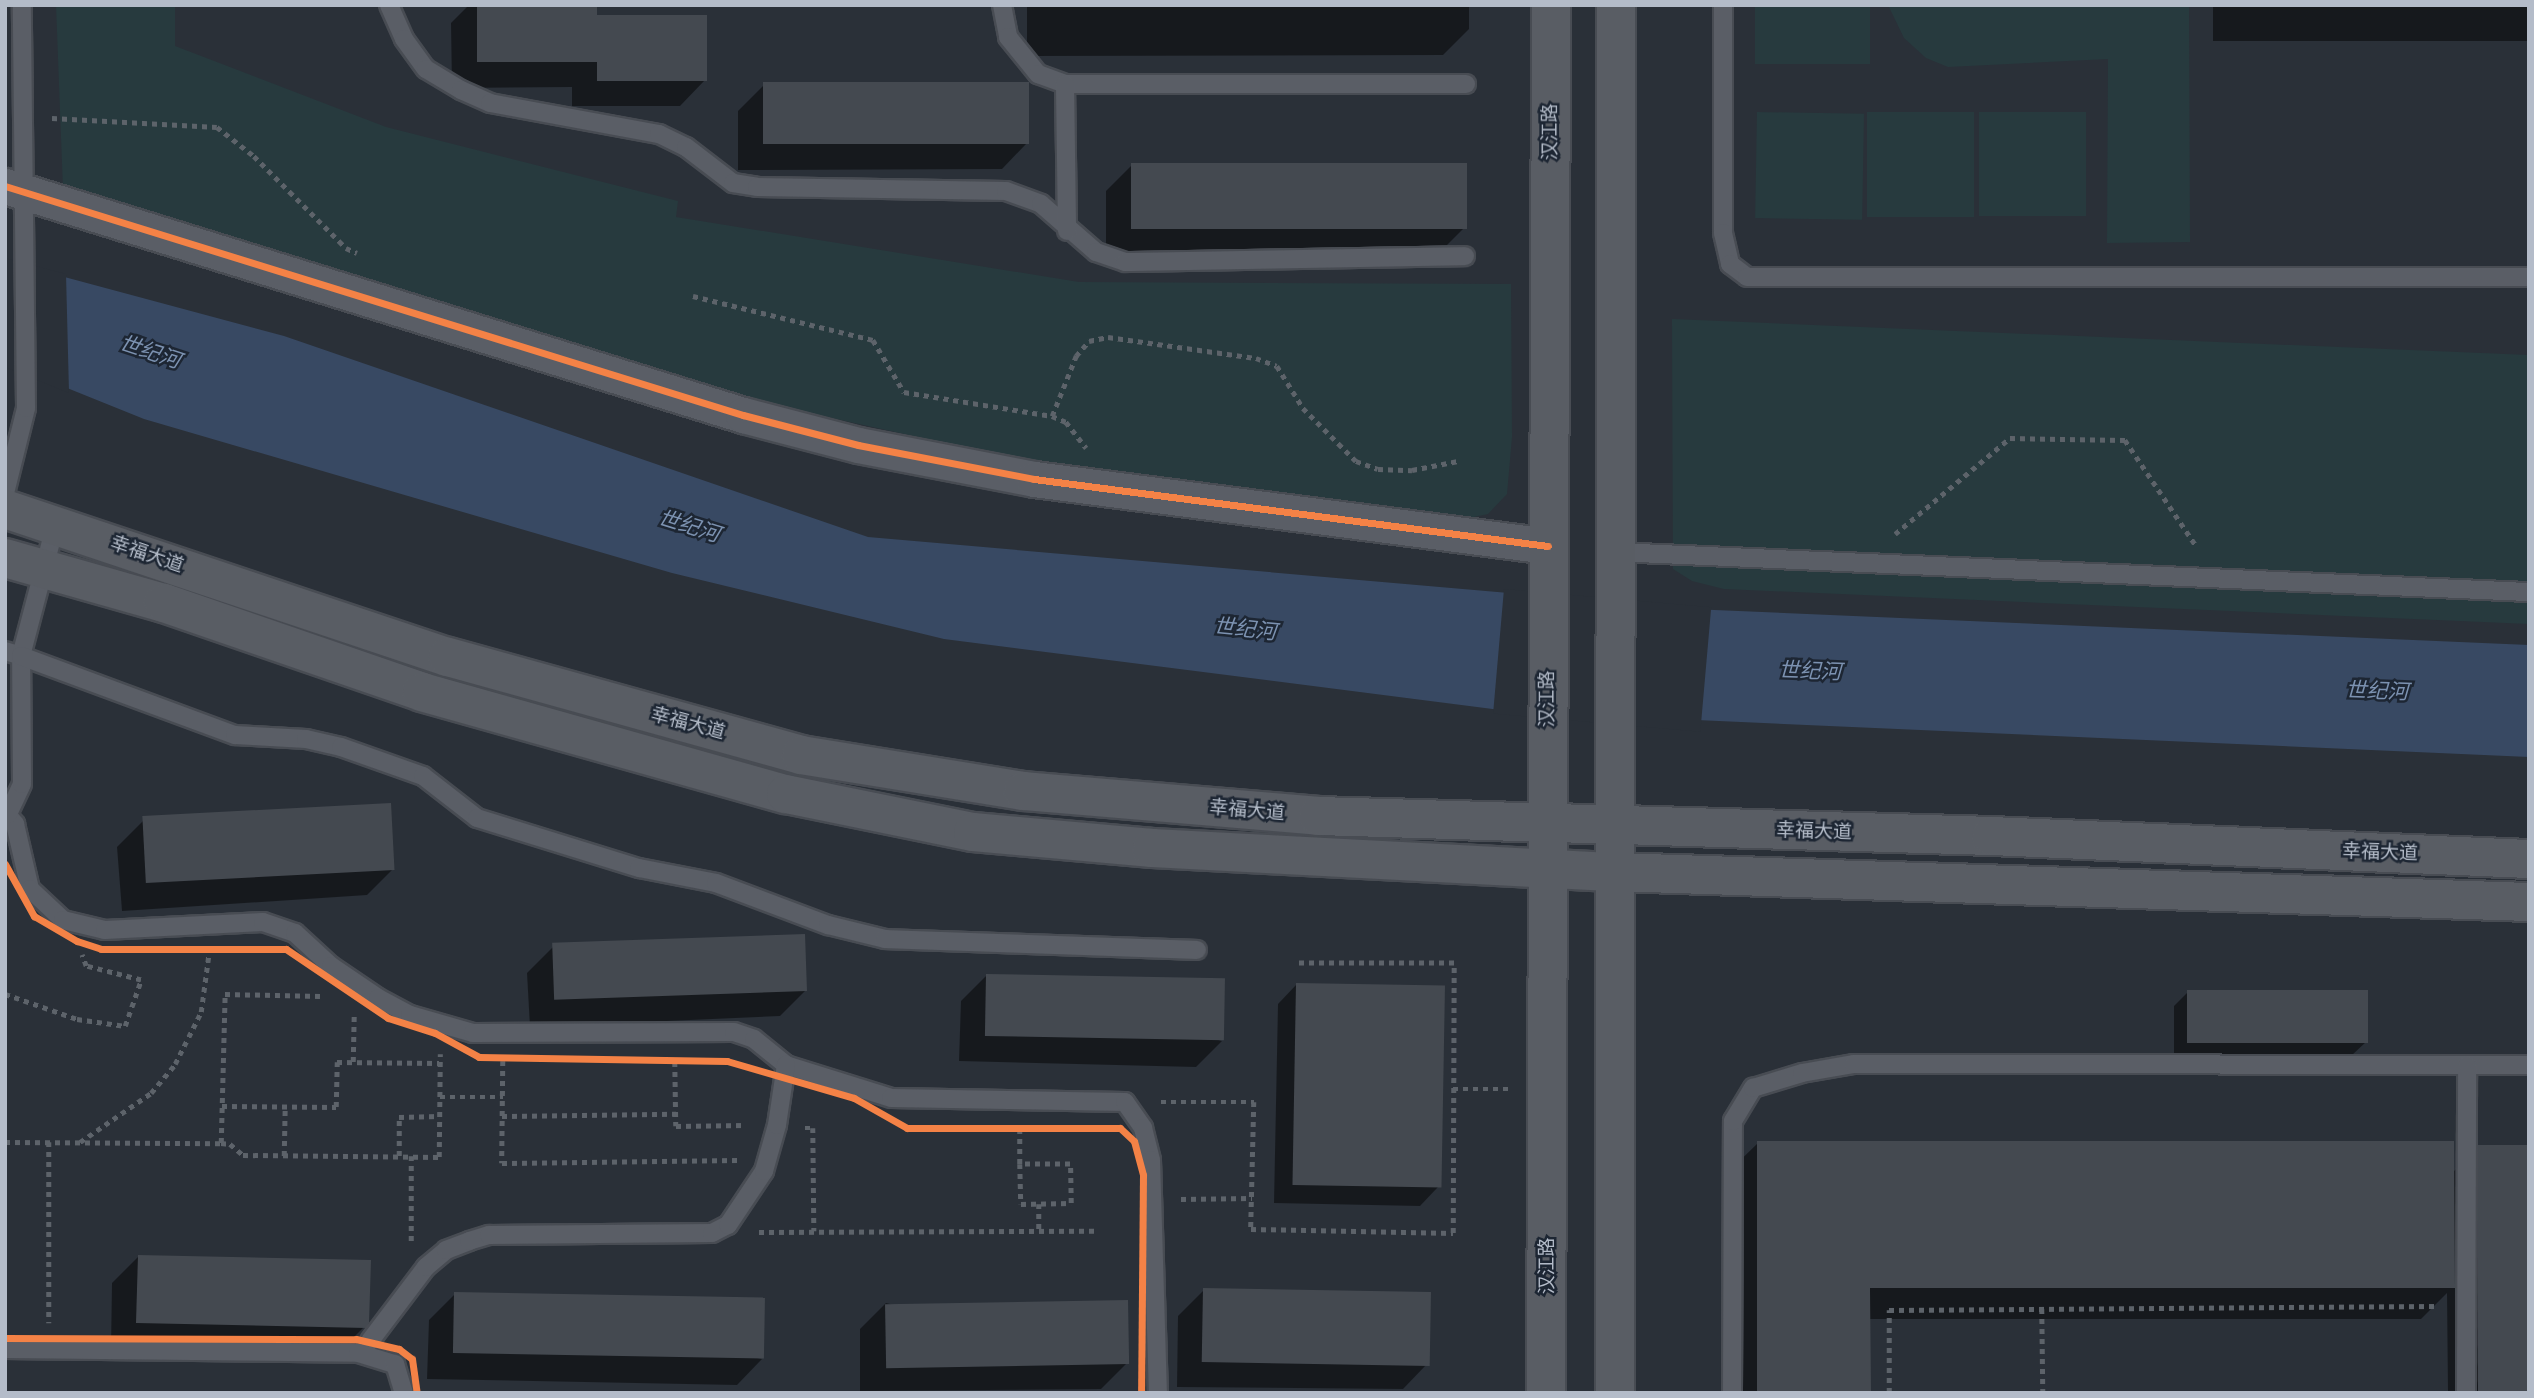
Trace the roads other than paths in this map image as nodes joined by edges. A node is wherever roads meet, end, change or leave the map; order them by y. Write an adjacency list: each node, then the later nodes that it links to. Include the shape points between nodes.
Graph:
1 (22, 5): 9 (lane, via 24,116)
2 (389, 5): 10 (lane, via 404,39 426,69 490,103 659,134 686,147 733,183 1006,191 1041,204)
3 (1002, 5): 7 (lane, via 1007,37 1038,74)
4 (1551, 5): 17 (main road, 汉江路)
5 (1616, 5): 18 (main road)
6 (1723, 5): 12 (lane, via 1723,233 1730,264 1747,277)
7 (1065, 84): 8 (lane); 10 (lane)
8 (1466, 84)
9 (15, 189): 13 (lane, via 26,408); 17 (street, via 743,415 858,445 1034,479)
10 (1067, 231): 11 (lane, via 1096,252 1125,262)
11 (1465, 256)
12 (2529, 277)
13 (5, 493)
14 (5, 509): 15 (main road, 幸福大道)
15 (56, 523): 19 (lane); 23 (main road, 幸福大道, via 448,657 801,755 1023,790 1318,816)
16 (5, 558): 19 (main road)
17 (1548, 561): 23 (main road, 汉江路)
18 (1615, 567): 20 (lane); 24 (main road)
19 (42, 569): 21 (lane); 26 (main road, via 164,603 422,692 786,794 973,832 1153,848)
20 (2529, 592)
21 (13, 653): 22 (lane, via 22,784); 29 (lane, via 235,735 306,739 341,747 423,776 477,818 639,867 716,883 828,925 885,939)
22 (6, 813): 30 (lane, via 15,824 30,889 63,920 84,928 262,922 295,933 331,966 410,1015 473,1033 734,1032 754,1040)
23 (1547, 823): 24 (main road, 幸福大道); 26 (main road, 汉江路)
24 (1615, 826): 25 (main road, 幸福大道, via 1992,836); 27 (main road)
25 (2529, 859)
26 (1547, 868): 27 (main road); 37 (main road, 汉江路)
27 (1615, 872): 28 (main road); 38 (main road)
28 (2529, 902)
29 (1197, 950)
30 (786, 1065): 33 (lane, via 777,1126 764,1171 728,1225 712,1233 489,1235 446,1250 410,1284); 36 (lane, via 891,1098 1125,1102 1143,1128 1151,1160)
31 (2467, 1065): 32 (lane); 39 (lane, via 1854,1064 1753,1088 1733,1121); 40 (lane)
32 (2529, 1065)
33 (370, 1341)
34 (5, 1349): 35 (lane, via 358,1353 395,1364)
35 (404, 1393)
36 (1158, 1393)
37 (1546, 1393)
38 (1615, 1393)
39 (1732, 1393)
40 (2466, 1393)

